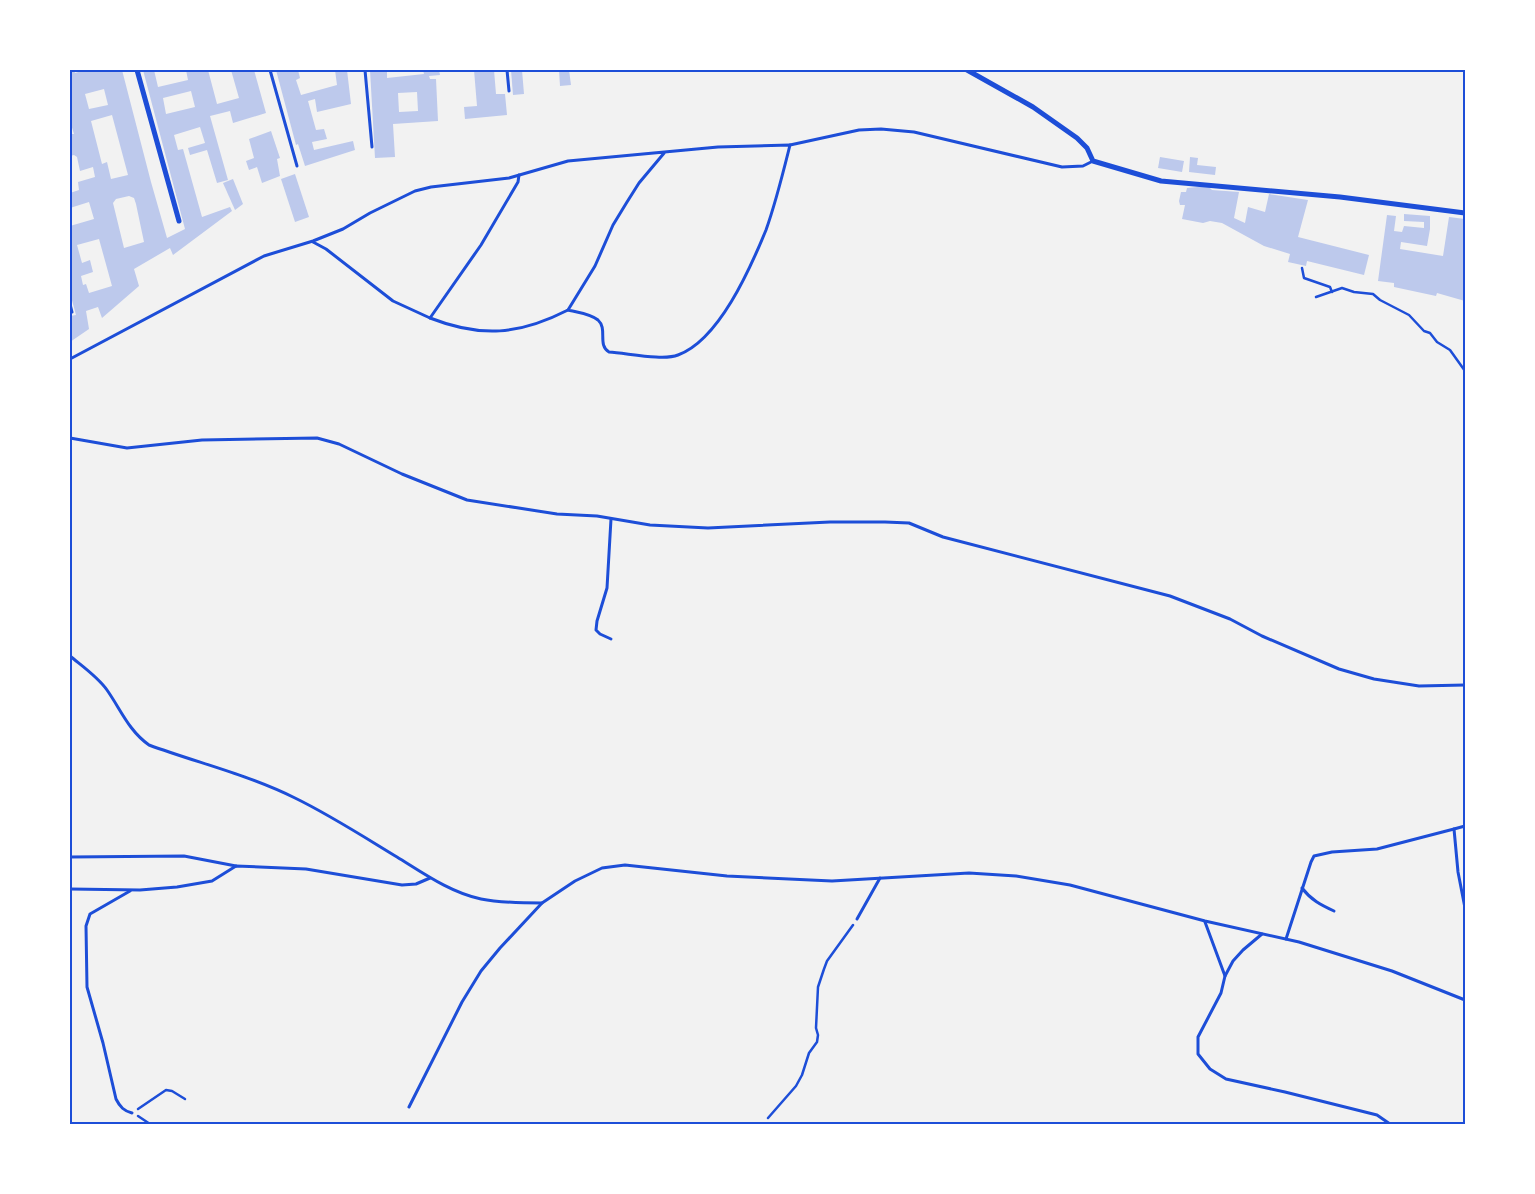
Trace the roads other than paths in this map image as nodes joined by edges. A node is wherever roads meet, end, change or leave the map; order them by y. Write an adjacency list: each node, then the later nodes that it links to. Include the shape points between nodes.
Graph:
1 (137, 70): 14 (street)
2 (270, 70): 11 (lane)
3 (365, 70): 8 (lane)
4 (507, 70): 6 (lane)
5 (967, 70): 10 (street, via 1033,107 1077,138)
6 (509, 91)
7 (790, 145): 9 (lane); 10 (lane, via 859,130 880,130 914,132 1062,167 1083,166); 17 (lane, via 766,229 744,277 723,316 698,343 673,357 610,352 603,345 604,330 600,321)
8 (372, 147)
9 (665, 152): 12 (lane, via 568,161); 17 (lane, via 627,202 595,266)
10 (1093, 161): 13 (street, via 1161,181 1340,197)
11 (296, 166)
12 (519, 175): 15 (lane, via 415,191); 19 (lane, via 518,182 481,244)
13 (1465, 214)
14 (179, 221)
15 (312, 241): 19 (lane, via 393,301); 20 (lane, via 264,256)
16 (70, 304): 18 (lane)
17 (568, 310): 19 (lane, via 531,326 492,332 452,327)
18 (72, 312)
19 (430, 318)
20 (70, 359)
21 (70, 438): 22 (lane, via 127,448 202,440 317,438 339,444 467,500)
22 (611, 519): 23 (lane, via 607,588 596,630); 25 (lane, via 708,528 830,522 909,523 943,537 1170,596 1230,619 1340,669 1374,679 1418,686)
23 (611, 639)
24 (70, 656): 30 (lane, via 106,689 130,728 149,746 267,785 298,799)
25 (1465, 685)
26 (1465, 826): 27 (lane)
27 (1454, 829): 32 (lane, via 1377,849 1314,856); 36 (lane)
28 (70, 857): 29 (lane, via 184,856)
29 (236, 866): 30 (lane, via 306,869 402,885); 34 (lane, via 212,881)
30 (430, 878): 35 (lane, via 480,899)
31 (880, 878): 35 (lane, via 791,880 625,866 602,868); 38 (lane); 39 (lane, via 969,873 1016,876 1070,886)
32 (1302, 888): 37 (lane, via 1320,905); 41 (lane)
33 (70, 889): 34 (lane)
34 (131, 890): 45 (lane, via 90,914 85,949 87,987 116,1100 121,1108)
35 (542, 903): 44 (lane, via 481,971)
36 (1465, 908)
37 (1334, 911)
38 (857, 919)
39 (1205, 921): 40 (lane); 42 (lane)
40 (1262, 934): 41 (lane); 42 (lane, via 1242,950)
41 (1286, 939): 43 (lane, via 1392,971)
42 (1225, 976): 46 (lane, via 1221,993 1198,1037 1198,1054 1210,1069 1226,1079 1377,1115)
43 (1465, 1000)
44 (409, 1107)
45 (132, 1113)
46 (1390, 1124)

